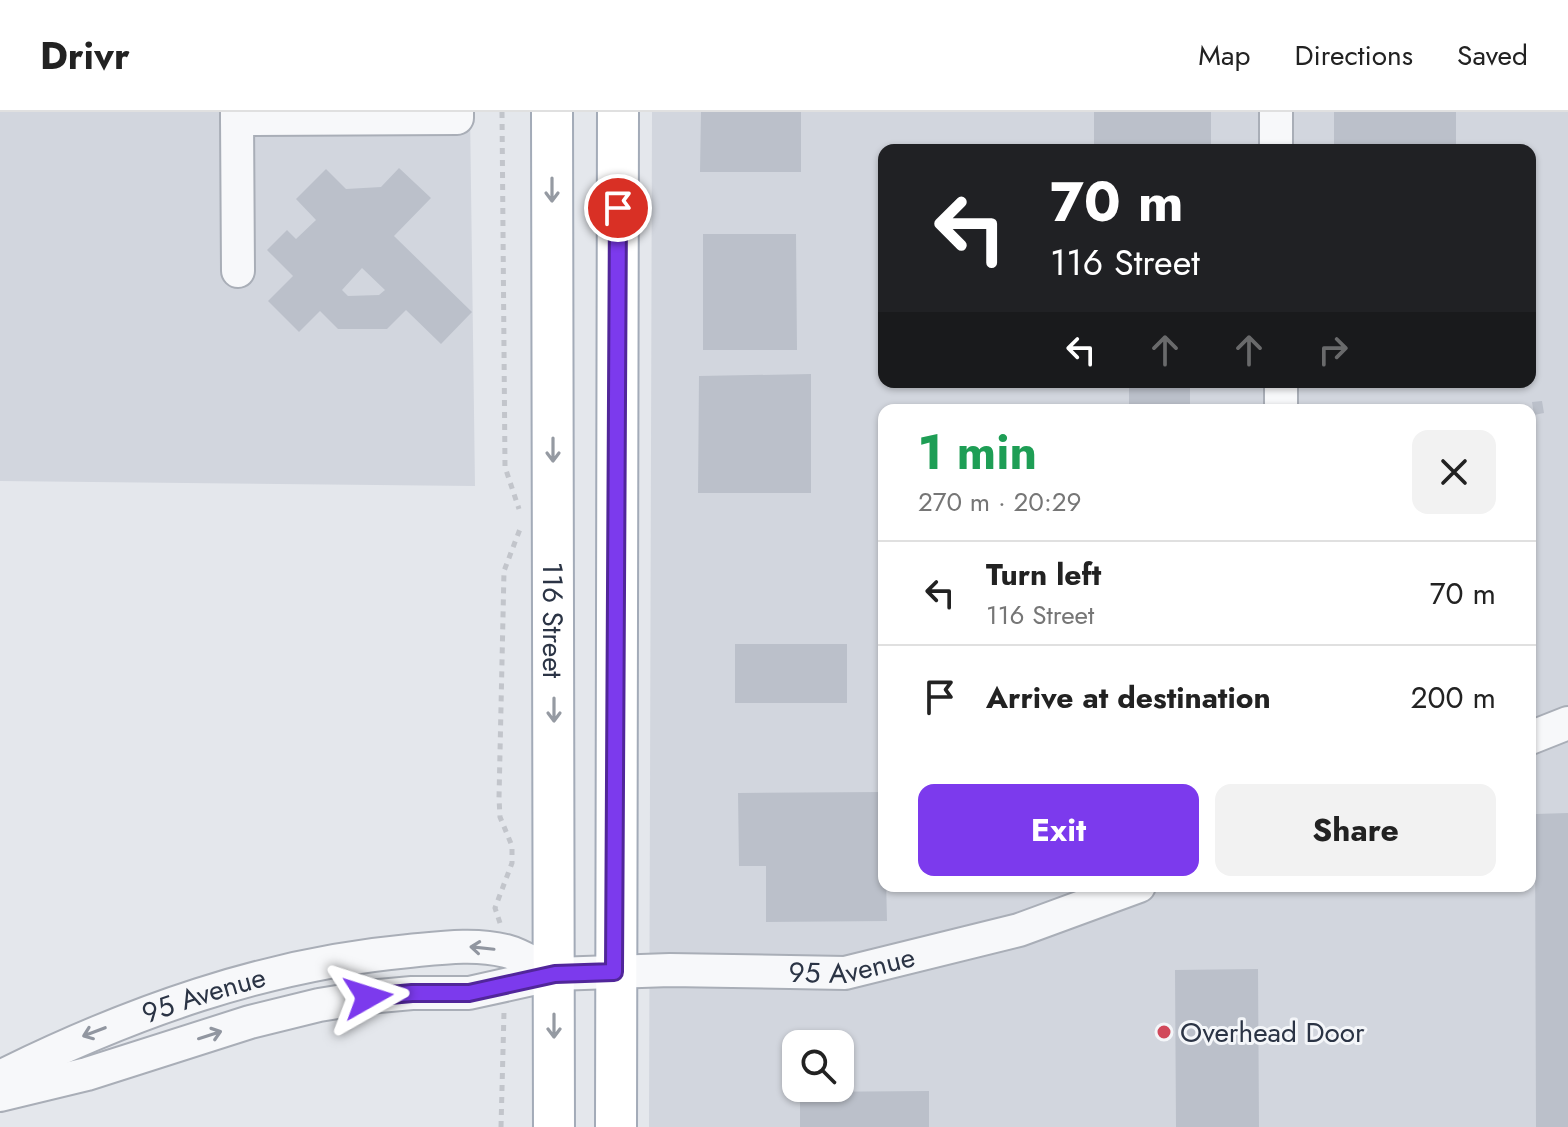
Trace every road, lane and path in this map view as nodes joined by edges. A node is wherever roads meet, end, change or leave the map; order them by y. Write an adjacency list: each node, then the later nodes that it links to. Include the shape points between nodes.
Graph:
1 (457, 112): 6 (street, via 457,118)
2 (502, 112): 12 (path, via 505,467 523,521 504,571 499,798 512,863 495,908)
3 (552, 112): 14 (main road, 116 Street, one-way to 14)
4 (618, 112): 13 (main road)
5 (1276, 112): 7 (street)
6 (237, 116): 8 (street)
7 (1276, 144)
8 (238, 271)
9 (1568, 723): 10 (street)
10 (1536, 736)
11 (1123, 892): 13 (street, 95 Avenue, via 1019,930 845,973)
12 (506, 951): 14 (street, 95 Avenue); 16 (street, 95 Avenue, one-way to 16, via 458,946 364,955 279,971 181,999 72,1041)
13 (614, 972): 14 (street, 95 Avenue); 20 (main road)
14 (555, 974): 15 (street, 95 Avenue); 19 (main road, 116 Street, one-way to 19)
15 (506, 985): 17 (street, 95 Avenue, one-way to 15, via 319,1005 412,993 469,993); 18 (path)
16 (0, 1077)
17 (0, 1095)
18 (501, 1127)
19 (554, 1127)
20 (616, 1127)

